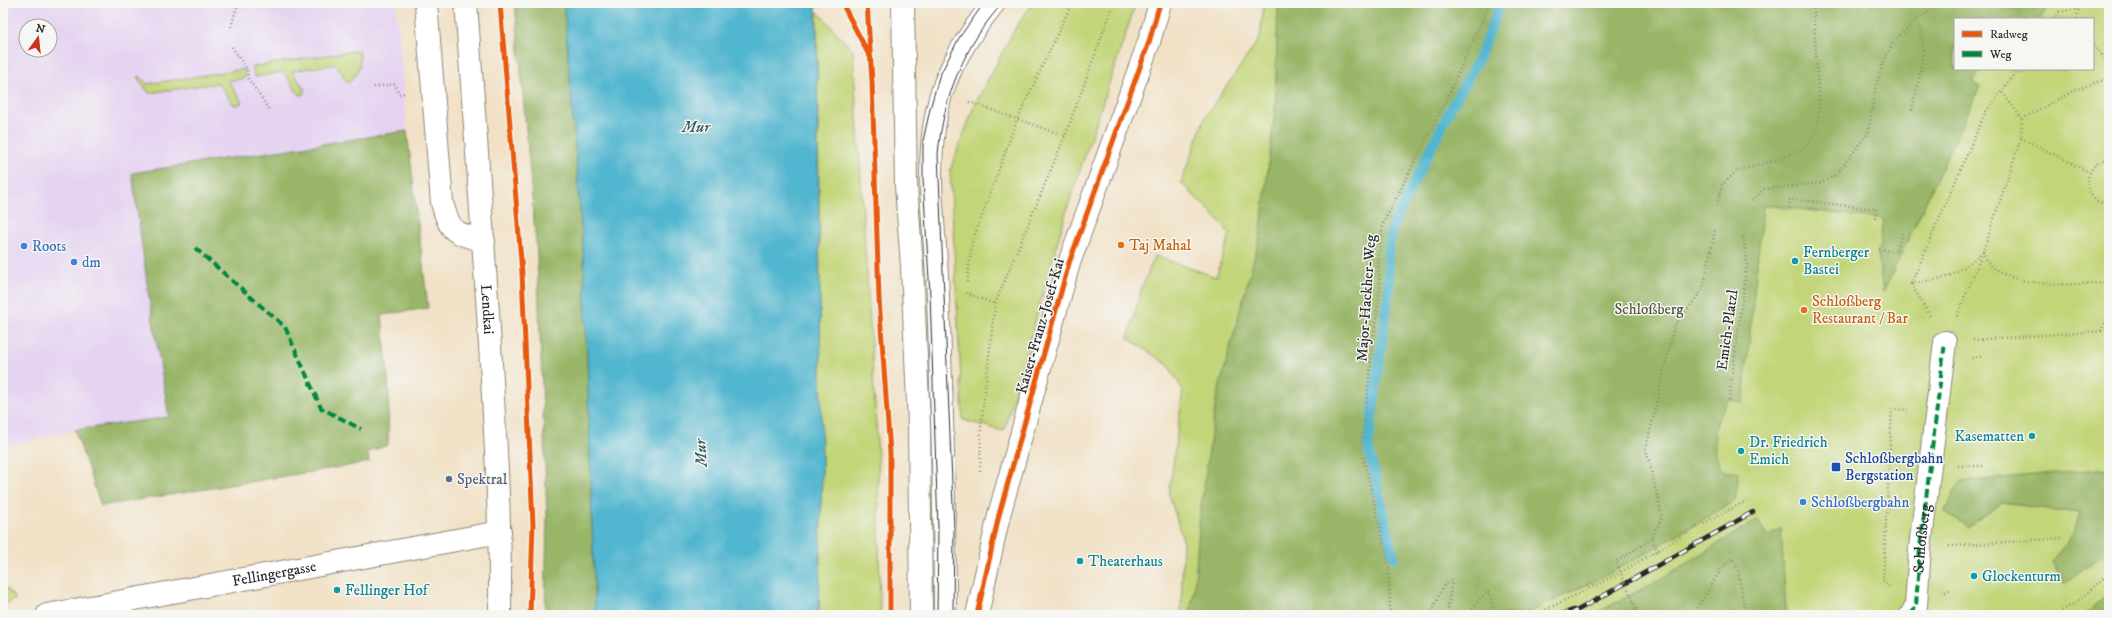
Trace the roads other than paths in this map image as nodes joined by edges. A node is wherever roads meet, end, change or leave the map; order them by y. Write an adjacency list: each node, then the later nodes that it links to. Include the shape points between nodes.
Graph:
1 (426, 3): 6 (main road, via 442,203 449,226 455,231)
2 (466, 3): 6 (main road, Lendkai)
3 (903, 3): 12 (main road, via 906,186 919,425)
4 (994, 3): 13 (main road, via 965,43 949,74 937,109 932,139 945,505)
5 (1160, 3): 14 (main road, Kaiser-Franz-Josef-Kai, via 1149,42 1069,263 999,515)
6 (484, 241): 8 (main road, Lendkai)
7 (1945, 342): 9 (main road, Schloßberg)
8 (500, 532): 10 (main road, Fellingergasse); 11 (main road, Lendkai)
9 (1914, 611)
10 (47, 615)
11 (500, 615)
12 (921, 615)
13 (945, 615)
14 (977, 615)

